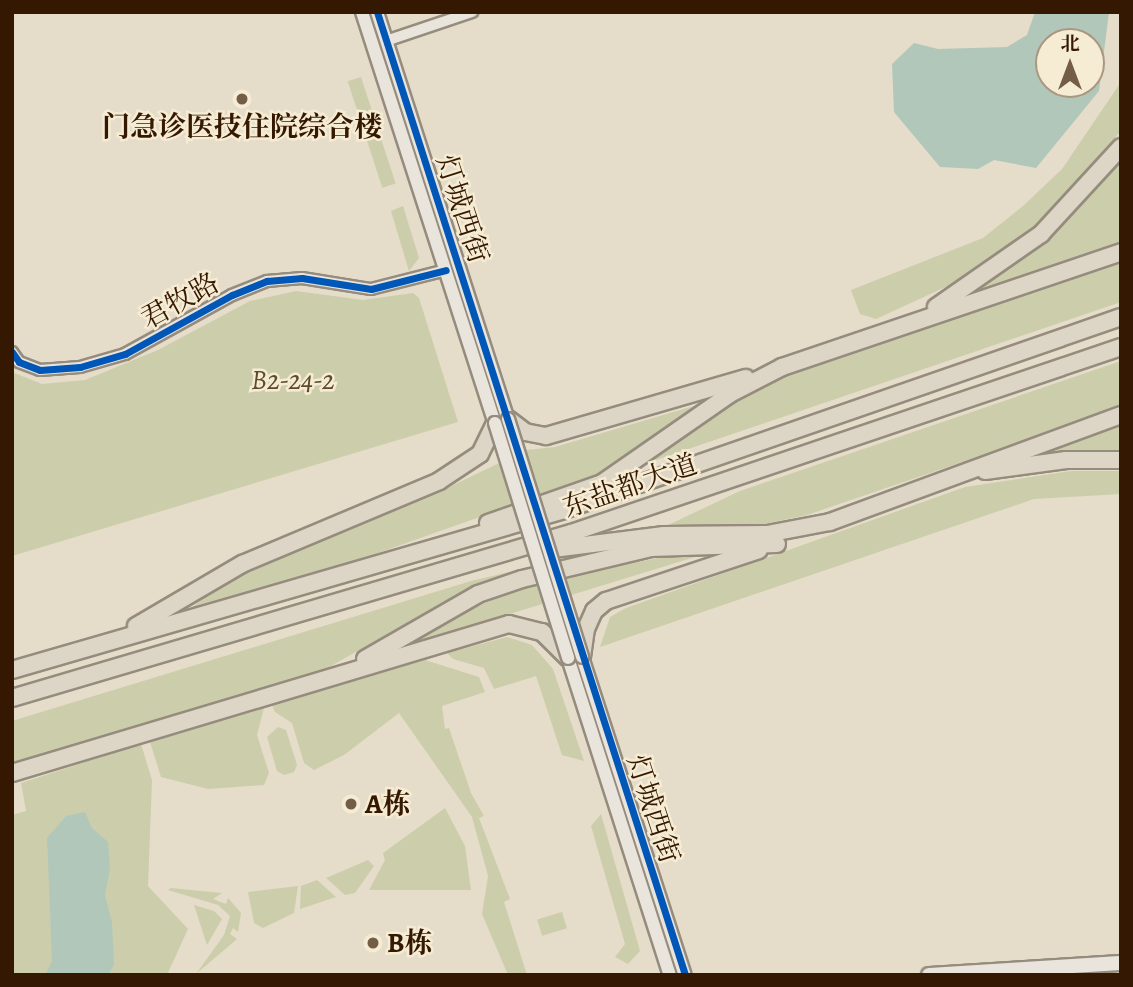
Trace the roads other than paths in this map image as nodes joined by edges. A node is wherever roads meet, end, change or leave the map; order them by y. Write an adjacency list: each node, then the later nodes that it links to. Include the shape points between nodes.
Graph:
1 (362, 12): 7 (street, 灯城西街)
2 (377, 12): 4 (street, 灯城西街)
3 (472, 12): 4 (street)
4 (386, 41): 14 (street, 灯城西街)
5 (1121, 147): 9 (highway, via 1041,234 985,277)
6 (1121, 252): 9 (highway)
7 (446, 270): 11 (street, 君牧路, via 371,289 302,278 267,281 112,359 48,370 19,362); 14 (street, 灯城西街)
8 (1121, 317): 18 (highway, 东盐都大道, via 564,509)
9 (910, 322): 12 (highway)
10 (1121, 347): 20 (highway, 东盐都大道)
11 (12, 352)
12 (782, 367): 14 (highway, via 554,435 525,432); 18 (highway, via 730,394 601,483 506,514)
13 (1121, 415): 16 (highway)
14 (502, 421): 21 (highway, via 480,454 439,481 242,564 152,619); 22 (street, bridge)
15 (1121, 460): 16 (highway, via 1066,460)
16 (962, 474): 17 (highway)
17 (830, 522): 19 (highway); 20 (highway, via 768,534 664,535)
18 (444, 544): 21 (highway, 东盐都大道)
19 (777, 544): 22 (highway, via 606,601 593,611); 24 (highway, via 651,548 522,579 478,594)
20 (489, 557): 25 (highway, 东盐都大道)
21 (97, 645): 23 (highway, 东盐都大道)
22 (575, 657): 24 (highway, via 542,632 509,624); 28 (street, 灯城西街); 29 (street, 灯城西街)
23 (12, 670)
24 (339, 674): 26 (highway)
25 (12, 698)
26 (12, 773)
27 (1121, 963): 30 (main road)
28 (670, 975)
29 (685, 975)
30 (929, 975)

